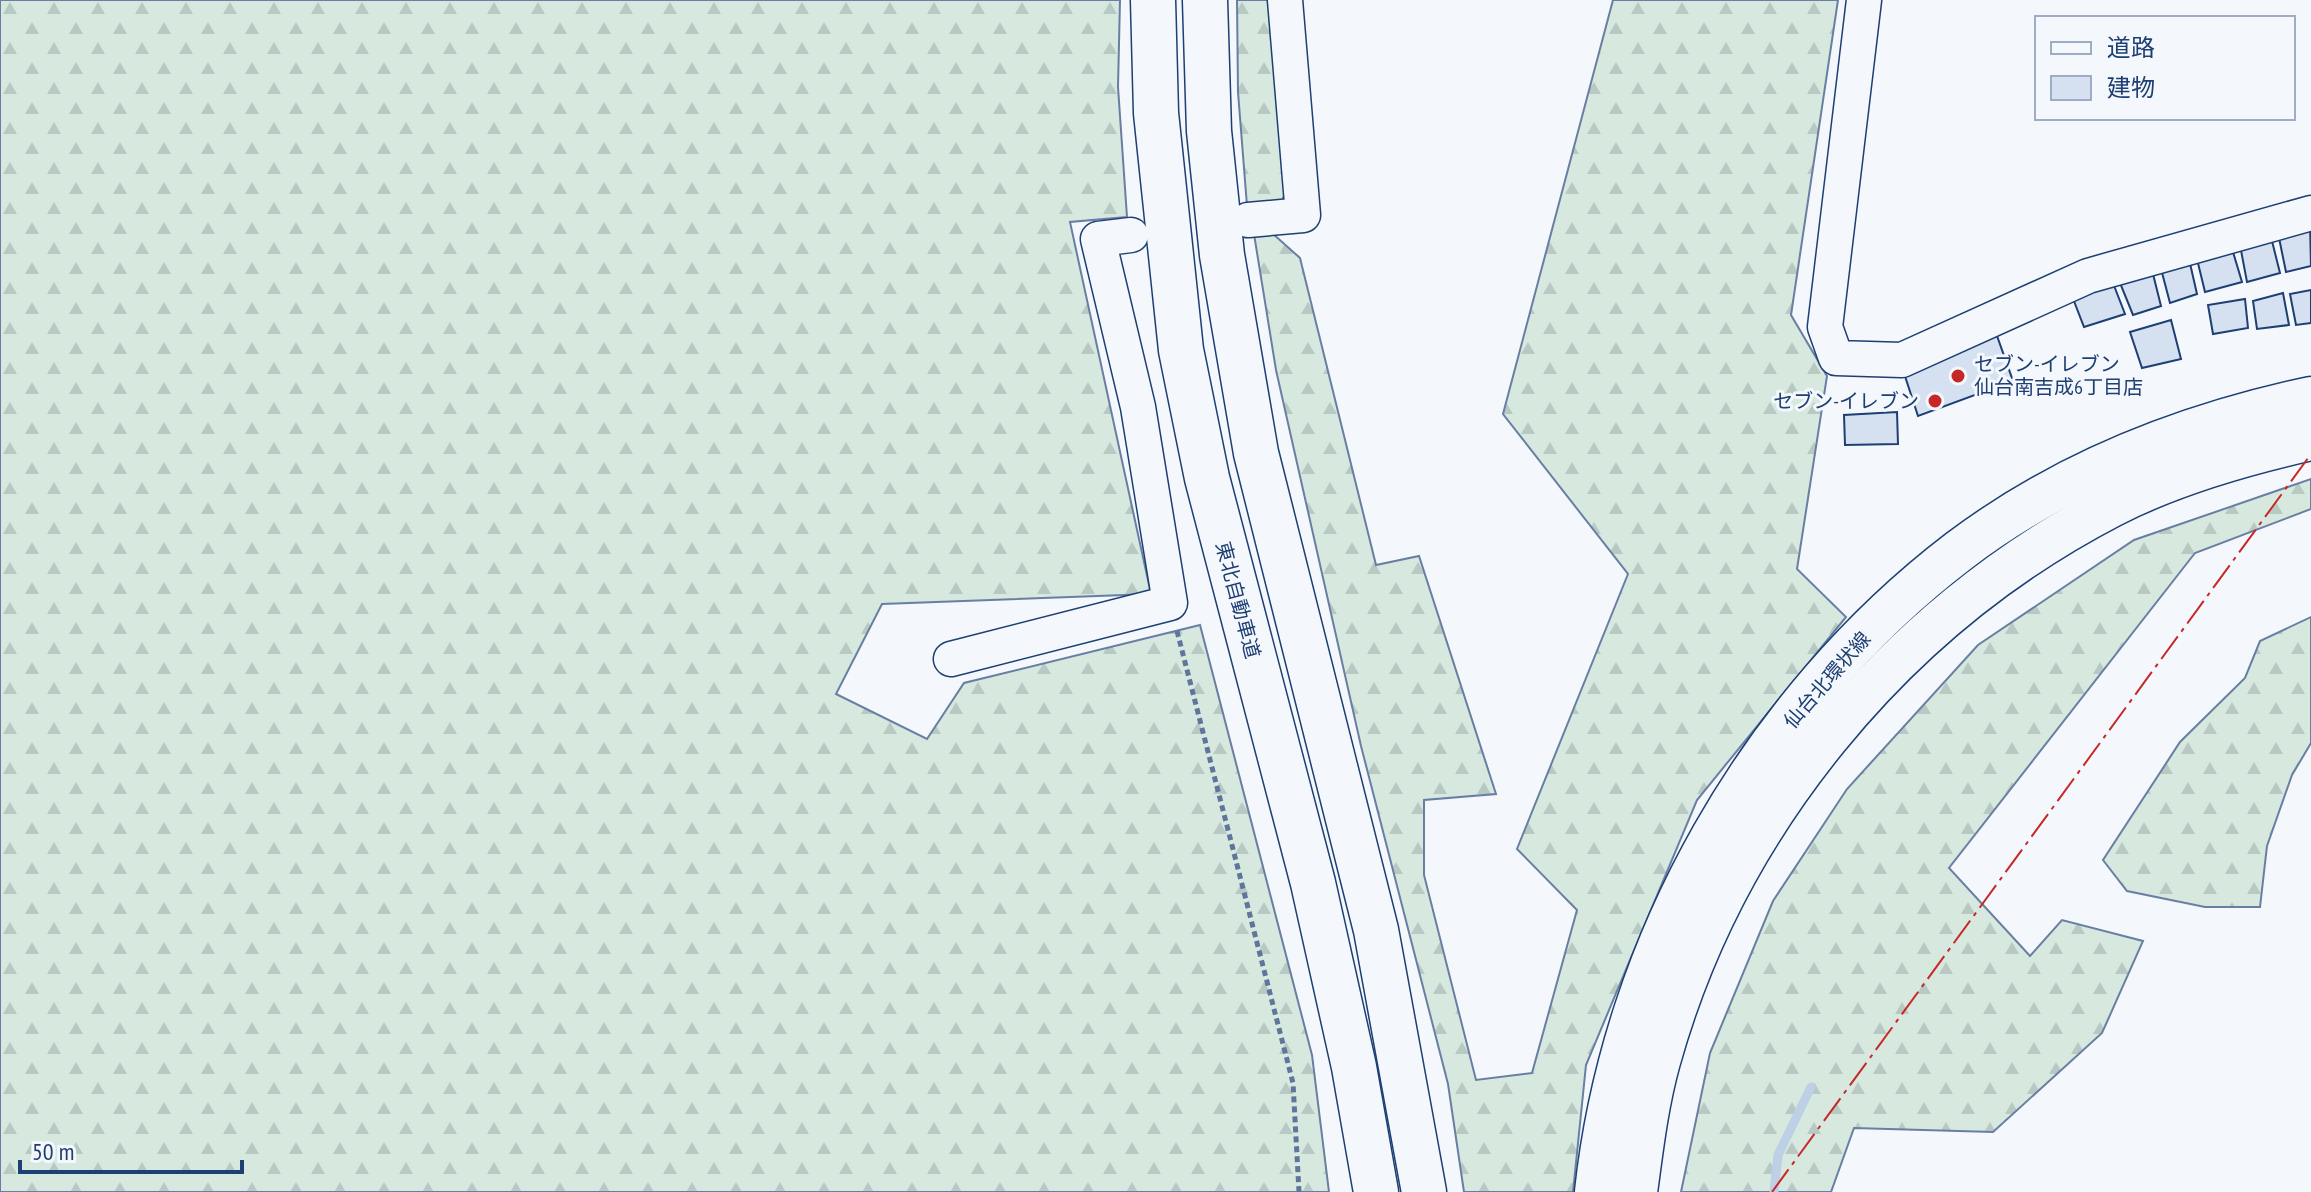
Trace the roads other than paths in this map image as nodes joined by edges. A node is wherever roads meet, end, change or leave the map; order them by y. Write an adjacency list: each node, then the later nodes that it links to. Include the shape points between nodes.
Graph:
1 (1153, 0): 11 (highway, 東北自動車道, via 1156,113 1181,350 1207,478 1313,883)
2 (1205, 0): 12 (highway, via 1209,131 1219,224 1253,438 1376,930)
3 (1285, 0): 6 (street, via 1303,215)
4 (1864, 0): 5 (street, via 1825,327 1836,358 1902,360 2088,276)
5 (2311, 213)
6 (1248, 220)
7 (1131, 235): 10 (street, via 1098,239 1138,407 1170,603)
8 (2311, 398): 13 (main road, 仙台北環状線, via 2178,434 2060,488 1949,560 1902,598 1822,682 1729,809 1669,922 1617,1068)
9 (2311, 439): 14 (main road, 仙台北環状線, via 2191,473 2113,505 1974,593 1856,703 1803,768 1719,905 1684,985 1659,1062)
10 (951, 659)
11 (1376, 1192)
12 (1424, 1192)
13 (1596, 1192)
14 (1636, 1192)

